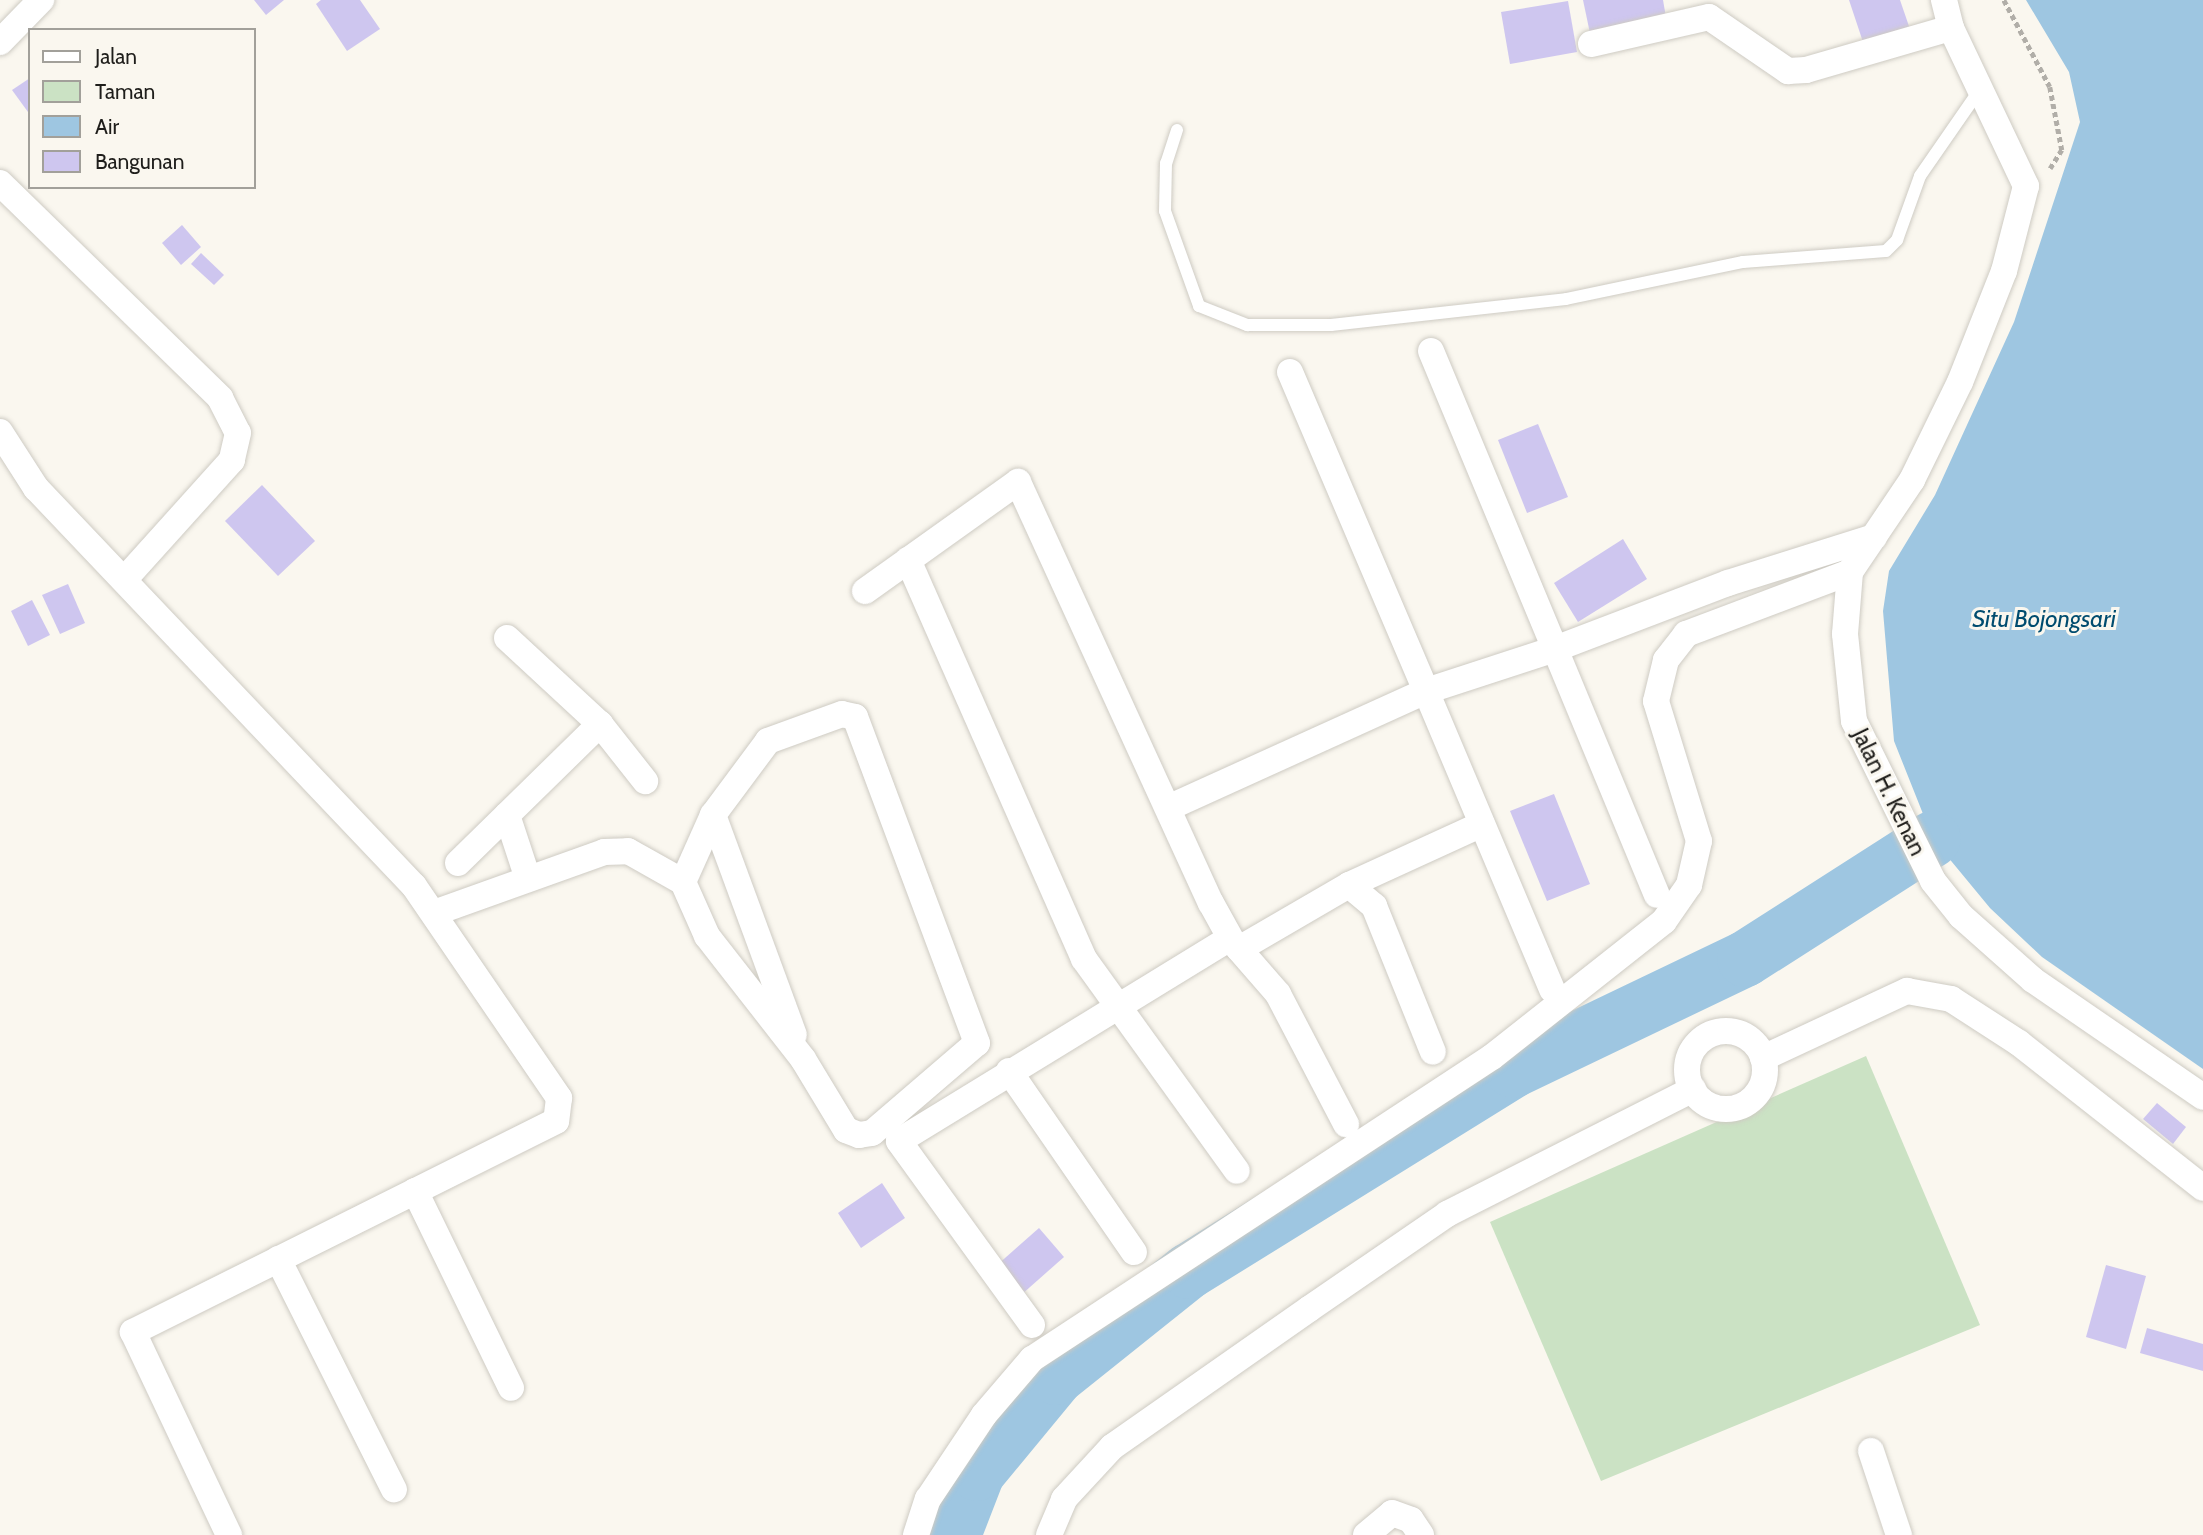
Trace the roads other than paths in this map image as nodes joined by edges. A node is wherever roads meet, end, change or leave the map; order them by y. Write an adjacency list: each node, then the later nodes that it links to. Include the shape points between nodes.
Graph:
1 (41, 0): 4 (street)
2 (1944, 0): 3 (street)
3 (1951, 28): 5 (street, via 1806,70 1788,71 1709,17); 6 (street)
4 (0, 42)
5 (1591, 44)
6 (1980, 88): 7 (lane, via 1920,176 1897,240 1886,251 1743,262 1566,299 1331,325 1247,325 1199,306 1165,211 1164,170); 12 (street, Jalan H. Kenan, via 2026,186 2021,221 1960,382 1912,480)
7 (1177, 130)
8 (0, 183): 15 (street, via 220,398 238,433 232,460)
9 (1431, 351): 18 (street)
10 (1290, 372): 19 (street)
11 (0, 432): 15 (street, via 36,488)
12 (1874, 537): 14 (street, Jalan H. Kenan); 18 (street, via 1727,583)
13 (908, 560): 16 (street); 22 (street, via 1018,482); 34 (street, via 1084,959)
14 (1850, 572): 40 (street, Jalan H. Kenan, via 1844,634 1854,721 1882,786 1933,881 1961,916 2033,979); 52 (street, via 1686,634 1666,660 1656,701 1699,841 1689,885 1664,921 1492,1057 1032,1359 956,1457 929,1499)
15 (124, 580): 31 (street)
16 (865, 591)
17 (507, 638): 20 (street)
18 (1555, 649): 19 (street); 30 (street)
19 (1426, 691): 22 (street); 25 (street)
20 (600, 724): 21 (street); 23 (street)
21 (645, 781)
22 (1168, 808): 32 (street)
23 (507, 815): 26 (street); 28 (street)
24 (713, 816): 27 (street); 37 (street); 37 (street, via 768,741 842,714 855,717 977,1043 872,1133 859,1135 846,1130)
25 (1482, 824): 29 (street); 33 (street)
26 (458, 863)
27 (673, 876): 28 (street, via 628,852 604,852); 37 (street, via 707,936)
28 (528, 879): 31 (street)
29 (1349, 885): 32 (street); 35 (street, via 1374,906)
30 (1657, 895)
31 (434, 913): 44 (street, via 559,1098 556,1121)
32 (1235, 944): 34 (street); 41 (street, via 1278,994)
33 (1552, 989)
34 (1123, 1007): 38 (street); 42 (street)
35 (1433, 1052)
36 (1763, 1058): 39 (street, via 1762,1087 1744,1105 1717,1108); 39 (street, via 1739,1033 1714,1033 1688,1058); 43 (street, via 1906,992 1951,999 2019,1043)
37 (803, 1059)
38 (1009, 1071): 45 (street); 47 (street, via 899,1141)
39 (1693, 1089): 53 (street, via 1447,1214 1308,1309 1112,1447 1064,1499)
40 (2203, 1097)
41 (1346, 1124)
42 (1237, 1171)
43 (2203, 1188)
44 (415, 1191): 46 (street); 48 (street)
45 (1134, 1252)
46 (278, 1259): 50 (street); 51 (street, via 133,1332)
47 (1032, 1325)
48 (511, 1388)
49 (1871, 1451): 56 (street)
50 (394, 1490)
51 (229, 1535)
52 (916, 1535)
53 (1049, 1535)
54 (1366, 1535): 55 (street, via 1392,1513 1411,1520)
55 (1421, 1535)
56 (1899, 1535)

